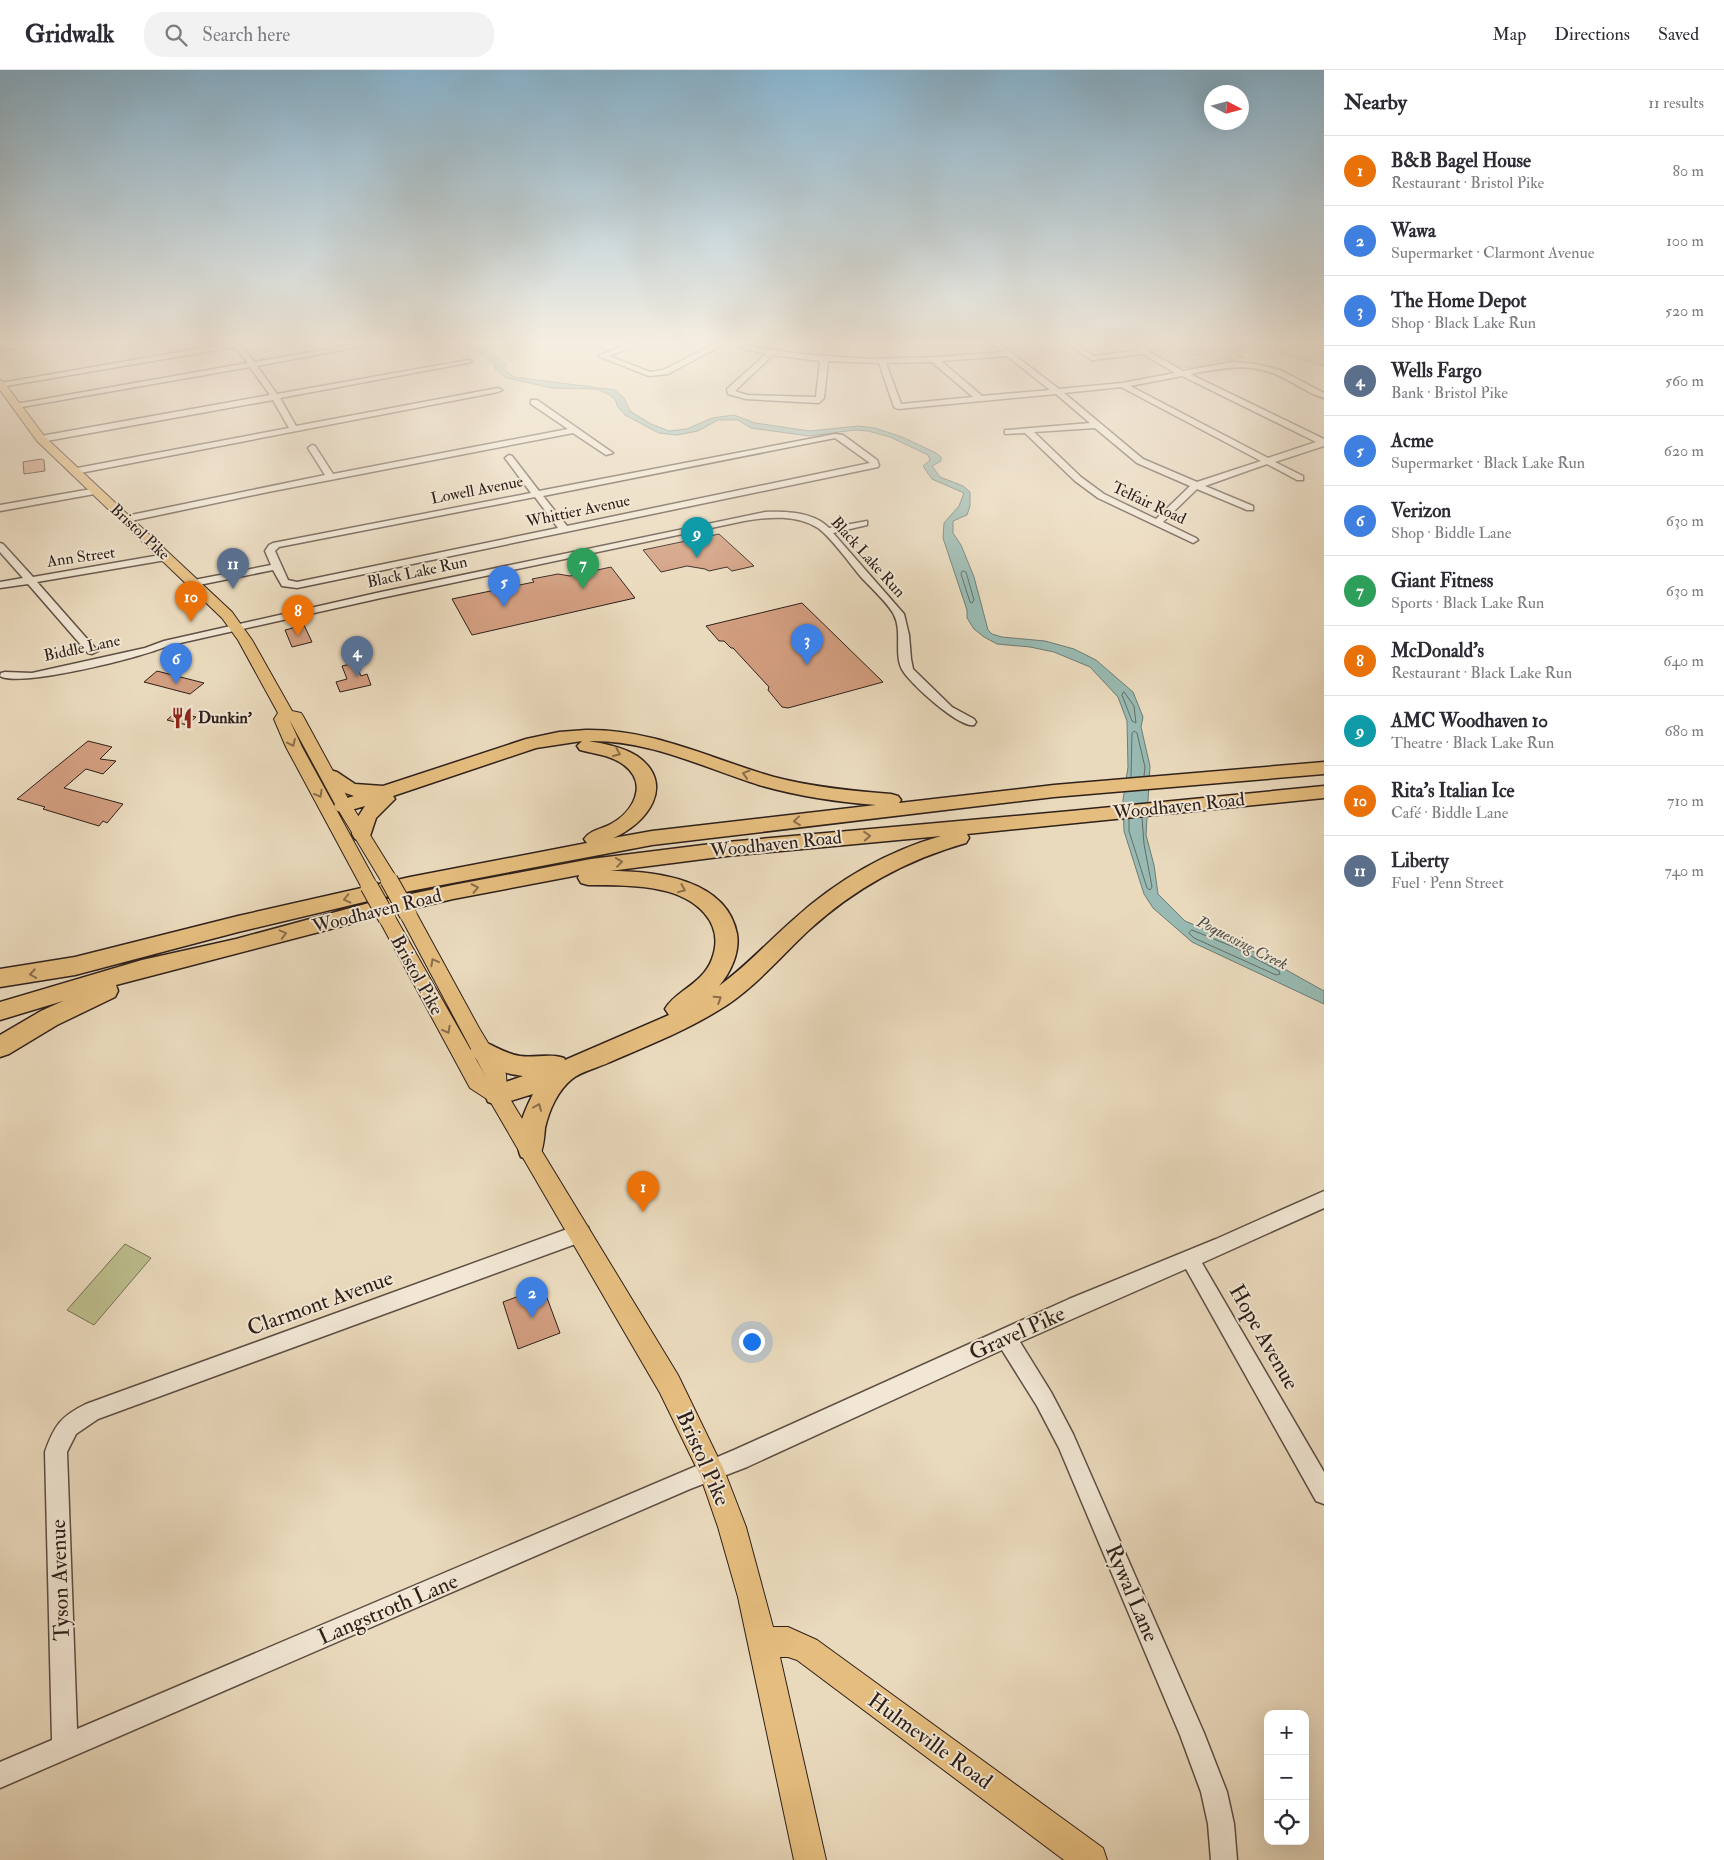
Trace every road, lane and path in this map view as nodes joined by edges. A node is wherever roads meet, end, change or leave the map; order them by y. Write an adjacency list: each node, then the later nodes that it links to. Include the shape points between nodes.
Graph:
1 (32, 428): 13 (main road, Bristol Pike)
2 (105, 428): 13 (street)
3 (302, 428): 9 (street)
4 (570, 428): 10 (street)
5 (1067, 428): 11 (street)
6 (1099, 428): 23 (street, via 1140,461)
7 (1203, 428): 18 (street)
8 (1294, 428): 14 (street)
9 (294, 429): 20 (street)
10 (574, 430): 16 (street); 21 (street)
11 (1028, 431): 12 (street); 30 (street, Telfair Road, via 1089,488)
12 (1008, 432)
13 (41, 439): 20 (main road, Bristol Pike)
14 (1323, 442): 18 (street)
15 (312, 448): 21 (street)
16 (609, 453)
17 (509, 458): 25 (street)
18 (1267, 461): 22 (street); 23 (street)
19 (870, 466): 25 (street, Lowell Avenue, via 875,465 874,462 835,436); 31 (street, Whittier Avenue)
20 (75, 471): 24 (main road, Bristol Pike)
21 (331, 476): 28 (street)
22 (1300, 478)
23 (1195, 486): 27 (street); 30 (street)
24 (96, 491): 26 (street); 28 (main road, Bristol Pike)
25 (536, 494): 31 (street); 36 (street, Lowell Avenue, via 273,546 270,551)
26 (0, 508)
27 (1250, 508)
28 (126, 519): 35 (main road, Bristol Pike)
29 (864, 523): 32 (street)
30 (1157, 523): 33 (street, Telfair Road)
31 (564, 529): 36 (street, Whittier Avenue, via 310,583 291,585 283,581)
32 (827, 531): 40 (street, Black Lake Run, via 803,518 764,515); 44 (street, Black Lake Run, via 899,614 908,670 948,709)
33 (1193, 540)
34 (0, 546): 37 (street)
35 (166, 557): 37 (street, Ann Street); 38 (main road, Bristol Pike)
36 (276, 566): 38 (street)
37 (29, 580): 39 (street, Ann Street); 41 (street)
38 (194, 583): 40 (main road, Bristol Pike)
39 (0, 585)
40 (238, 627): 42 (street, Biddle Lane, via 164,644 148,651 32,676); 43 (main road, Bristol Pike)
41 (92, 651)
42 (3, 676)
43 (286, 714): 47 (main road, Bristol Pike, via 296,716); 55 (main road, Bristol Pike, one-way to 55, via 281,719 294,747)
44 (970, 722)
45 (1324, 757): 48 (highway)
46 (1324, 768): 48 (highway, Woodhaven Road)
47 (330, 776): 53 (highway, via 350,789); 55 (main road, Bristol Pike)
48 (1154, 778): 49 (highway, Woodhaven Road)
49 (1120, 782): 50 (highway, via 957,796 877,796); 51 (highway, Woodhaven Road)
50 (810, 791): 51 (highway, via 872,799 926,801); 53 (highway, one-way to 53, via 741,773 642,740 594,735 532,743)
51 (1054, 791): 60 (highway, Woodhaven Road, one-way to 60, via 652,838)
52 (1324, 792): 56 (highway, Woodhaven Road)
53 (387, 794): 55 (highway); 59 (highway, via 366,818); 60 (highway, one-way to 60, via 556,746 585,746 612,751 632,761 645,776 648,787 646,802 636,816 616,830)
54 (1324, 806): 56 (highway)
55 (340, 811): 59 (main road, Bristol Pike); 70 (main road, Bristol Pike, one-way to 70, bridge, via 369,886 477,1082)
56 (1155, 813): 57 (highway)
57 (1122, 816): 58 (highway, Woodhaven Road); 61 (highway, via 987,838 930,852)
58 (1071, 818): 60 (highway, Woodhaven Road, one-way to 58, via 727,848); 61 (highway, via 931,846 869,872)
59 (362, 834): 68 (main road, Bristol Pike, one-way to 59, bridge)
60 (499, 874): 62 (highway, Woodhaven Road, one-way to 62); 63 (highway, Woodhaven Road, one-way to 60); 69 (highway, one-way to 69, via 662,882 704,900 716,912 726,932 727,954 721,967 712,981 693,998)
61 (827, 903): 69 (highway, one-way to 61, via 684,1018 716,1001 744,980)
62 (318, 905): 64 (highway, one-way to 64, via 75,966); 65 (highway)
63 (236, 947): 66 (highway, via 127,973); 67 (highway, via 104,992 49,1018)
64 (0, 978)
65 (0, 1001)
66 (0, 1011)
67 (0, 1047)
68 (482, 1051): 69 (highway, via 504,1063); 70 (main road, Bristol Pike, via 496,1074)
69 (559, 1069): 70 (highway, via 527,1087); 71 (highway, one-way to 69, via 538,1105)
70 (497, 1095): 71 (main road, Bristol Pike)
71 (530, 1149): 73 (main road, Bristol Pike)
72 (1324, 1198): 74 (street, Gravel Pike)
73 (581, 1233): 76 (street, Clarmont Avenue, via 93,1411); 77 (main road, Bristol Pike, via 680,1404)
74 (1190, 1258): 75 (street, Gravel Pike); 78 (street, Hope Avenue)
75 (1006, 1338): 77 (street, Gravel Pike); 84 (street, Rywal Lane, via 1066,1440 1192,1733 1214,1792)
76 (76, 1420): 80 (street, Tyson Avenue, via 66,1429 56,1452)
77 (712, 1470): 79 (main road, Bristol Pike, via 742,1560); 80 (street, Langstroth Lane)
78 (1324, 1492)
79 (762, 1642): 82 (main road, Bristol Pike); 83 (main road, Hulmeville Road, via 788,1642 807,1650)
80 (65, 1748): 81 (street)
81 (0, 1776)
82 (810, 1860)
83 (1091, 1860)
84 (1224, 1860)

